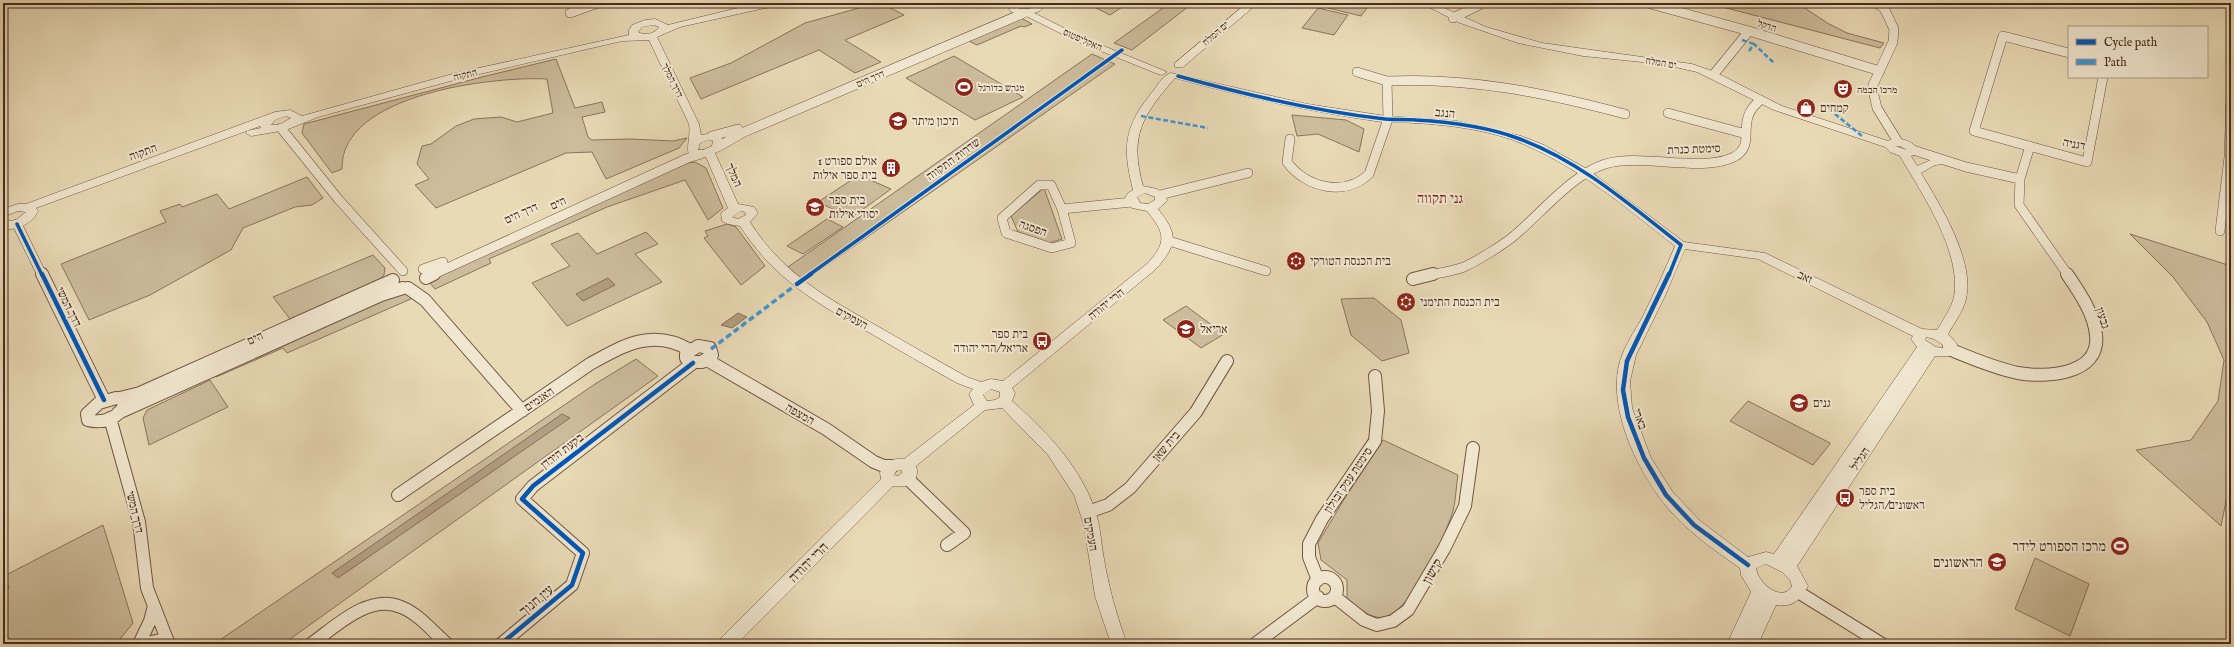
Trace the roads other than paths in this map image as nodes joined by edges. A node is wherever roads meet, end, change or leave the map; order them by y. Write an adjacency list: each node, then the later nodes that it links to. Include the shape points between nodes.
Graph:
1 (598, 3): 12 (street)
2 (742, 3): 15 (street, via 671,21)
3 (774, 3): 9 (street)
4 (1252, 3): 22 (street, ים המלח)
5 (1426, 3): 14 (street, ים המלח)
6 (1483, 3): 14 (street)
7 (1647, 3): 18 (street, הדקל)
8 (1876, 3): 23 (street, via 1884,8 1894,29 1893,42)
9 (757, 4): 17 (street)
10 (1039, 5): 13 (street); 22 (street, האקליפטוס, via 1042,15 1079,33)
11 (1014, 6): 13 (street, האקליפטוס); 37 (street, דרך הים, via 1000,17 737,129)
12 (570, 13)
13 (1025, 13): 22 (street, האקליפטוס, via 1079,39); 42 (street, דרך הים, via 754,128)
14 (1453, 18): 25 (street, ים המלח, via 1526,43 1583,53 1663,61)
15 (655, 22): 16 (street, התקוה); 17 (street, via 664,25)
16 (637, 26): 20 (street, via 633,33); 33 (street, התקוה, via 621,32 451,70)
17 (663, 30): 19 (street)
18 (1749, 31): 23 (street, הדקל); 25 (street)
19 (652, 36): 20 (street, התקוה); 34 (street, דרך המלך)
20 (640, 37): 33 (street, התקוה, via 622,38 456,76 312,115)
21 (2068, 53): 41 (street, דגניה, via 2003,36 1974,131)
22 (1174, 71): 32 (street, הנגב, via 1228,91 1301,107); 50 (street, via 1145,107 1136,127 1131,154)
23 (1880, 71): 39 (street, via 1873,85 1877,108)
24 (1357, 72): 27 (street)
25 (1714, 74): 29 (street, ים המלח)
26 (2103, 78): 41 (street, דגניה, via 2087,162)
27 (1388, 81): 31 (street, via 1423,78 1478,82 1542,92); 32 (street)
28 (2231, 95): 44 (street)
29 (1760, 100): 36 (street, סימטת כנרת, via 1752,106 1747,115); 39 (street, ים המלח)
30 (1668, 113): 36 (street)
31 (1625, 114)
32 (1388, 116): 38 (street, via 1369,174 1356,184 1345,187 1320,185 1295,173 1287,162); 48 (street, הנגב, via 1468,125 1493,131 1548,152)
33 (291, 118): 35 (street); 35 (street, via 278,115)
34 (694, 124): 37 (street); 40 (street, via 696,134)
35 (275, 125): 55 (street, התקוה, via 40,210); 63 (street)
36 (1746, 134): 48 (street, סימטת כנרת, via 1746,146 1742,154 1720,162 1624,161 1605,164)
37 (711, 136): 40 (street, via 702,138); 42 (street, המלך, via 719,140)
38 (1290, 138)
39 (1894, 144): 43 (street, ים המלח, via 1895,151)
40 (693, 145): 42 (street, via 694,153); 65 (street, דרך הים, via 635,177 439,263)
41 (2030, 146): 49 (street)
42 (710, 151): 57 (street, המלך, via 734,208 745,207 752,211 751,216); 65 (street, הים, via 688,158)
43 (1908, 152): 45 (street); 46 (street)
44 (2230, 157): 60 (street)
45 (1949, 161): 46 (street, via 1933,162); 49 (street)
46 (1915, 172): 70 (street, via 1950,238 1961,270 1960,299)
47 (1248, 173): 51 (street)
48 (1588, 173): 62 (street, הנגב); 66 (street, via 1561,192 1514,236 1464,267)
49 (2020, 179): 72 (street, גבעון, via 2019,205 2055,252 2094,325 2096,342 2093,355 2068,374 2050,376 2023,374 1996,367)
50 (1139, 190): 51 (street, via 1154,191); 52 (street, via 1132,195)
51 (1160, 195): 53 (street, via 1161,201)
52 (1132, 202): 53 (street, via 1141,207); 54 (street)
53 (1150, 207): 61 (street, via 1167,230)
54 (1062, 209): 54 (street, הפסגה, via 1071,243 1052,248 1006,233 1002,218 1039,185 1051,184)
55 (28, 211): 56 (street); 58 (street)
56 (3, 213)
57 (743, 221): 78 (street, העמקים, via 754,241 774,264 806,291 962,380)
58 (17, 224): 59 (street); 81 (street, דדך המשי)
59 (3, 226)
60 (2220, 231)
61 (1169, 241): 64 (street); 79 (street, הרי יהודה, via 1163,254 1152,266)
62 (1680, 245): 71 (street, זאב, via 1761,256); 91 (street, בארי, via 1669,274 1627,361 1622,391 1626,415 1644,461 1666,497 1702,533)
63 (403, 271): 65 (street, via 414,268); 67 (street, הים)
64 (1266, 271)
65 (424, 275): 68 (street, הים); 69 (street, via 420,289)
66 (1414, 279)
67 (393, 280): 68 (street, via 395,286); 80 (street, הים, via 140,393)
68 (406, 288): 69 (street); 84 (street, הים, via 381,295)
69 (425, 300): 83 (street)
70 (1940, 336): 71 (street, via 1928,333); 72 (street, via 1950,344)
71 (1926, 344): 72 (street, via 1945,353); 90 (street, הגליל)
72 (1950, 349)
73 (690, 350): 74 (street, via 700,346 710,348 712,354); 76 (street, via 686,358); 83 (street, האגמים, via 679,342 662,338 636,341 590,364)
74 (707, 360): 76 (street); 86 (street, המצפה, via 826,429 874,462)
75 (1227, 361): 88 (street, בית שאן, via 1196,412 1130,488 1108,505)
76 (693, 363): 92 (street, בקעת הירדן, via 533,486 522,499 583,553)
77 (1375, 376): 93 (street, סימטת עמק זבולון, via 1378,412 1375,441 1322,519 1309,544 1309,557)
78 (982, 387): 79 (street, via 992,384); 82 (street, via 976,397)
79 (1004, 395): 82 (street, via 994,406); 88 (street, העמקים, via 1049,445 1069,472)
80 (120, 398): 81 (street, הים); 84 (street, via 125,404)
81 (104, 400): 84 (street, הים, via 91,408 86,417 93,422)
82 (984, 405): 86 (street, הרי יהודה)
83 (522, 411): 87 (street, האגמים)
84 (114, 416): 98 (street, דרך המשי, via 140,522 148,588)
85 (1473, 448): 97 (street, קישון, via 1466,506 1408,610 1393,621 1377,625 1364,620)
86 (899, 472): 89 (street, via 964,533); 105 (street, הרי יהודה)
87 (398, 495)
88 (1088, 512): 106 (street, העמקים, via 1108,616)
89 (947, 545)
90 (1783, 564): 91 (street, via 1758,559); 94 (street, via 1798,579)
91 (1748, 565): 95 (street, via 1748,578)
92 (578, 568): 104 (street, עין חנוך, via 572,585)
93 (1318, 580): 96 (street, via 1312,587); 97 (street, via 1326,579 1336,585 1338,591)
94 (1798, 592): 95 (street, via 1789,598); 110 (street)
95 (1766, 594): 108 (street); 109 (street)
96 (1318, 597): 97 (street, via 1326,600); 107 (street)
97 (1335, 598)
98 (154, 606): 99 (street, דרך המשי); 100 (street)
99 (168, 643): 101 (street, via 158,640)
100 (139, 644)
101 (143, 644)
102 (311, 644): 103 (street, via 353,615 370,607 386,604 402,607)
103 (447, 644)
104 (501, 644)
105 (726, 644)
106 (1120, 644)
107 (1255, 644)
108 (1735, 644)
109 (1750, 644)
110 (1882, 644)

